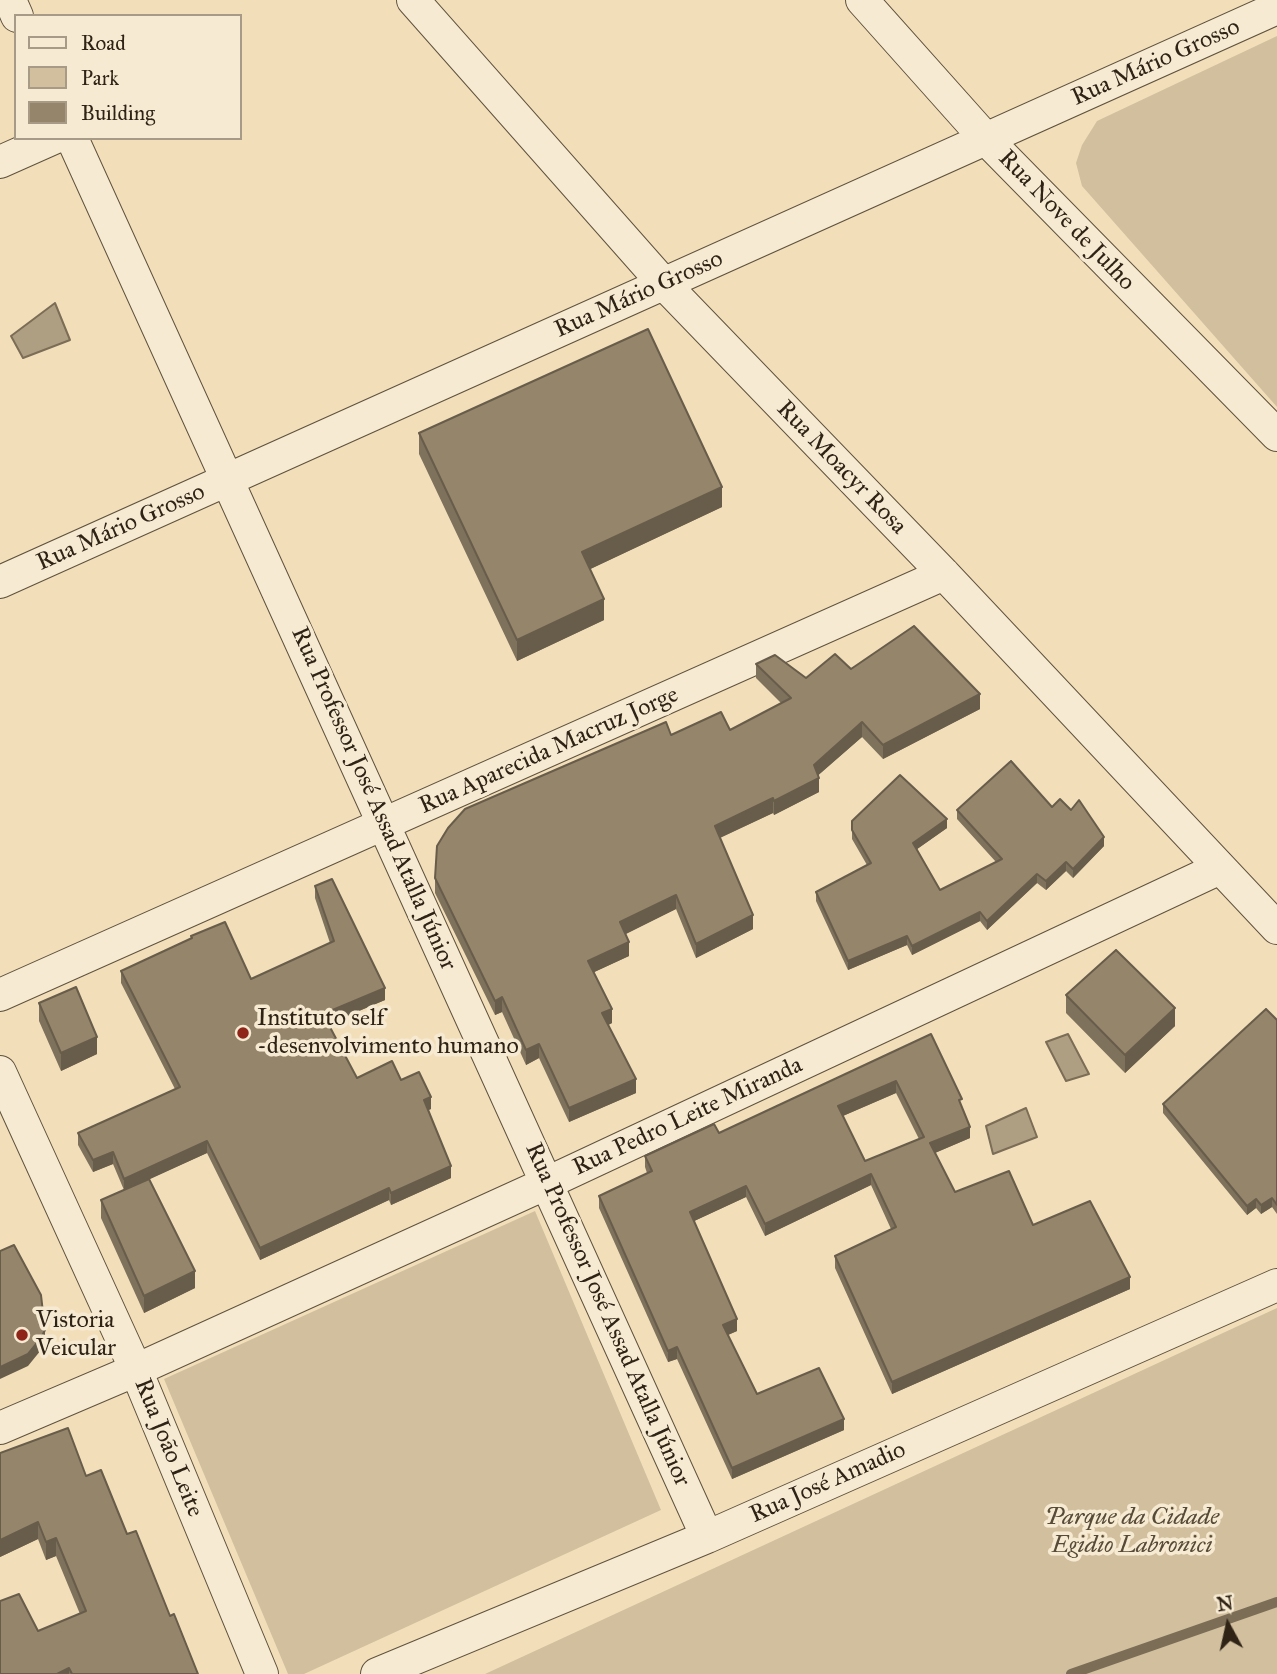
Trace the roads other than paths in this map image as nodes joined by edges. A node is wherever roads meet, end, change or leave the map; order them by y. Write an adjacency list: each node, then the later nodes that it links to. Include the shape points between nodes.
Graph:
1 (414, 0): 8 (street, Rua Moacyr Rosa)
2 (862, 0): 4 (street, Rua Nove de Julho)
3 (1277, 8): 4 (street, Rua Mário Grosso)
4 (986, 139): 8 (street, Rua Mário Grosso); 9 (street, Rua Nove de Julho)
5 (50, 140): 7 (street)
6 (73, 140): 10 (street, Rua Professor José Assad Atalla Júnior)
7 (0, 162)
8 (664, 284): 10 (street, Rua Mário Grosso); 11 (street, Rua Moacyr Rosa)
9 (1277, 435)
10 (228, 480): 12 (street, Rua Mário Grosso); 13 (street, Rua Professor José Assad Atalla Júnior)
11 (944, 575): 13 (street, Rua Aparecida Macruz Jorge); 14 (street, Rua Moacyr Rosa)
12 (0, 582)
13 (384, 824): 16 (street, Rua Aparecida Macruz Jorge); 18 (street, Rua Professor José Assad Atalla Júnior)
14 (1220, 868): 15 (street, Rua Moacyr Rosa); 18 (street, Rua Pedro Leite Miranda)
15 (1277, 928)
16 (0, 995)
17 (0, 1072): 20 (street, Rua João Leite)
18 (547, 1183): 20 (street, Rua Pedro Leite Miranda); 22 (street, Rua Professor José Assad Atalla Júnior)
19 (1277, 1285): 22 (street, Rua José Amadio)
20 (136, 1370): 21 (street, Rua Pedro Leite Miranda); 23 (street, Rua João Leite)
21 (0, 1428)
22 (707, 1537): 24 (street, Rua José Amadio)
23 (262, 1674)
24 (377, 1674)

